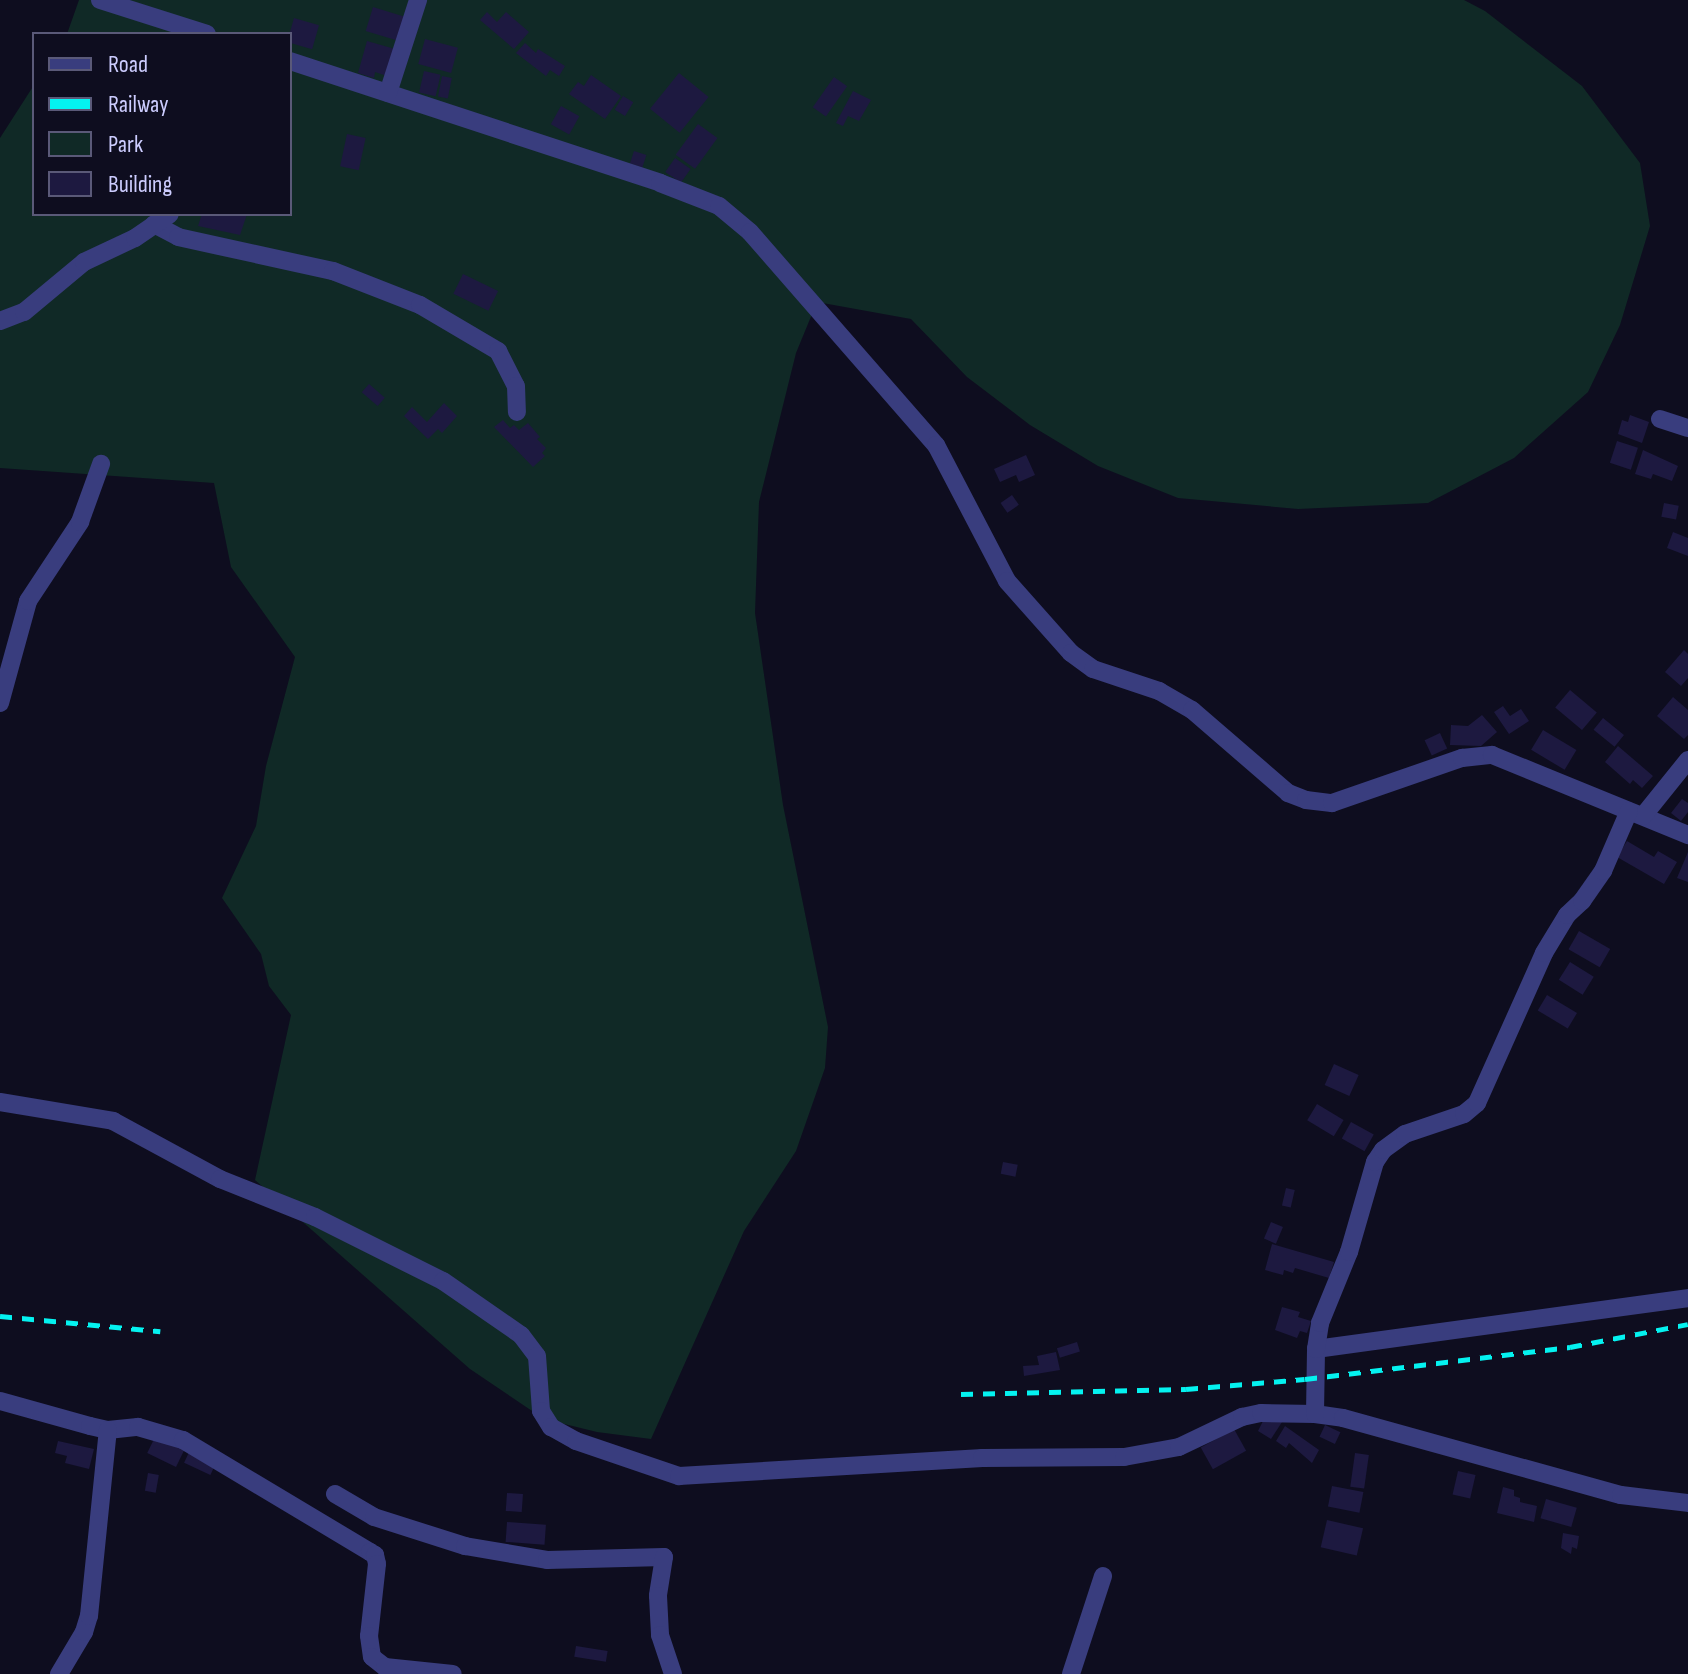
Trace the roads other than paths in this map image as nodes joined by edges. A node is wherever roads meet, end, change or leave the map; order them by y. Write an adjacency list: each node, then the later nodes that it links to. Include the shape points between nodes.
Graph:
1 (100, 0): 3 (street)
2 (418, 0): 5 (street)
3 (201, 32)
4 (292, 62): 5 (street)
5 (388, 93): 14 (street, via 719,206 750,232 936,445 1007,581 1071,653 1093,669 1159,691 1192,710 1288,793 1332,803 1462,758 1492,755)
6 (162, 219): 7 (street, via 84,262 24,312); 8 (street, via 178,237 333,271 420,305 498,351 516,386)
7 (0, 321)
8 (517, 412)
9 (1660, 419): 10 (street)
10 (1688, 428)
11 (101, 464): 12 (street, via 80,522 28,601)
12 (0, 703)
13 (1688, 760): 14 (street)
14 (1636, 814): 15 (street); 18 (street, via 1544,953 1477,1103 1464,1114 1405,1134 1375,1162 1349,1252 1320,1323)
15 (1688, 835)
16 (0, 1102): 20 (street, via 113,1121 220,1179 315,1217 443,1281 509,1326 532,1349 539,1366 541,1411 551,1427 576,1441 679,1476 982,1458 1124,1457 1179,1447 1242,1417)
17 (1688, 1298): 18 (street)
18 (1316, 1349): 20 (street)
19 (0, 1401): 21 (street)
20 (1315, 1414): 23 (street, via 1621,1495)
21 (108, 1430): 25 (street, via 89,1616); 26 (street, via 138,1427 183,1440 375,1555 372,1657 385,1667)
22 (335, 1494): 27 (street, via 374,1517 465,1546 547,1560 664,1557 660,1635)
23 (1688, 1503)
24 (1103, 1576): 28 (street)
25 (59, 1674)
26 (453, 1674)
27 (673, 1674)
28 (1071, 1674)

